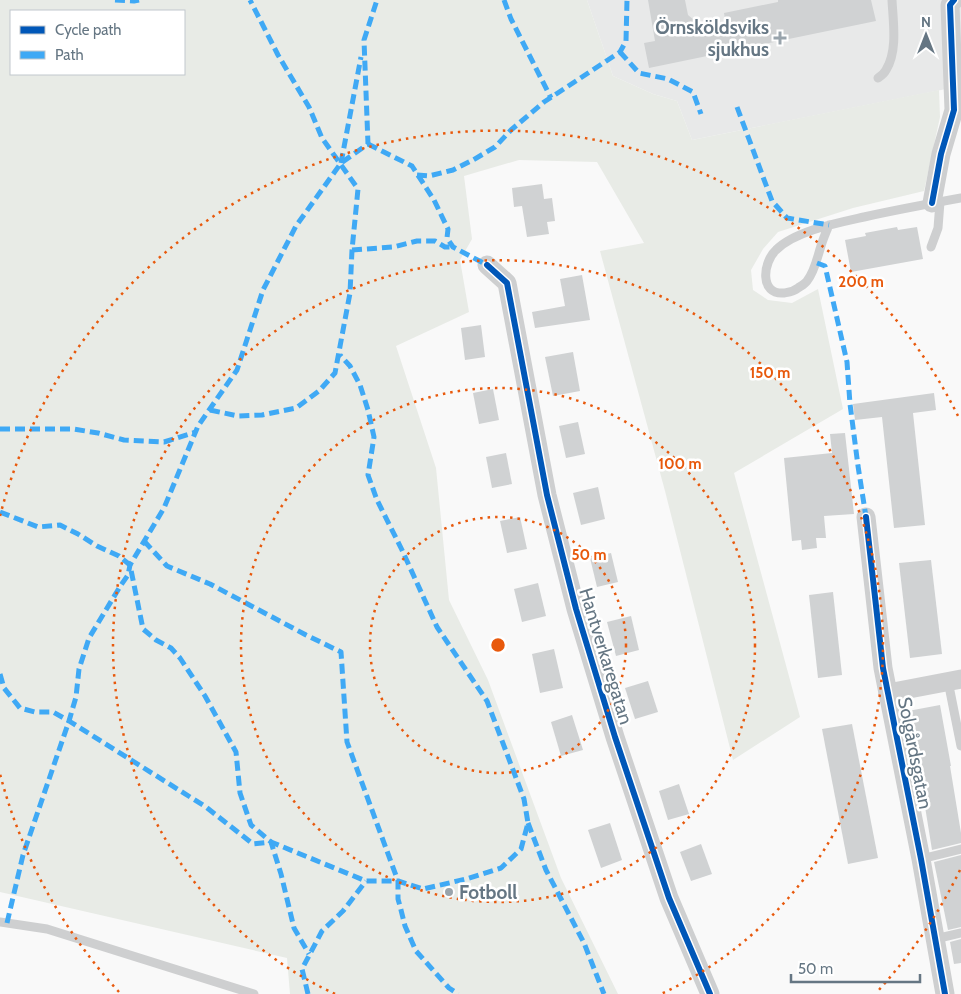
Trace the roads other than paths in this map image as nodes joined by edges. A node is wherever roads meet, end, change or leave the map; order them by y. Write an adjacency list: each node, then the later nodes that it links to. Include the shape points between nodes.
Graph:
1 (892, 0): 3 (lane, via 893,49 885,72)
2 (954, 0): 5 (street, via 950,4 954,110 941,154)
3 (878, 78)
4 (961, 198): 5 (lane)
5 (936, 202): 6 (lane); 7 (lane, via 938,228)
6 (829, 225): 6 (lane, via 800,235 773,253 765,272 771,290 793,292 807,282)
7 (931, 247)
8 (487, 265): 19 (street, Hantverkaregatan, via 508,283 547,495 576,609 615,737 669,898)
9 (866, 517): 11 (street, Solgårdsgatan)
10 (955, 680): 11 (street); 12 (lane)
11 (888, 693): 14 (street, Solgårdsgatan)
12 (961, 746)
13 (961, 849): 14 (lane)
14 (921, 859): 17 (street, Solgårdsgatan)
15 (0, 922): 18 (lane, via 47,930)
16 (961, 933): 17 (lane)
17 (935, 939): 20 (street, Solgårdsgatan)
18 (254, 994)
19 (710, 994)
20 (946, 994)

